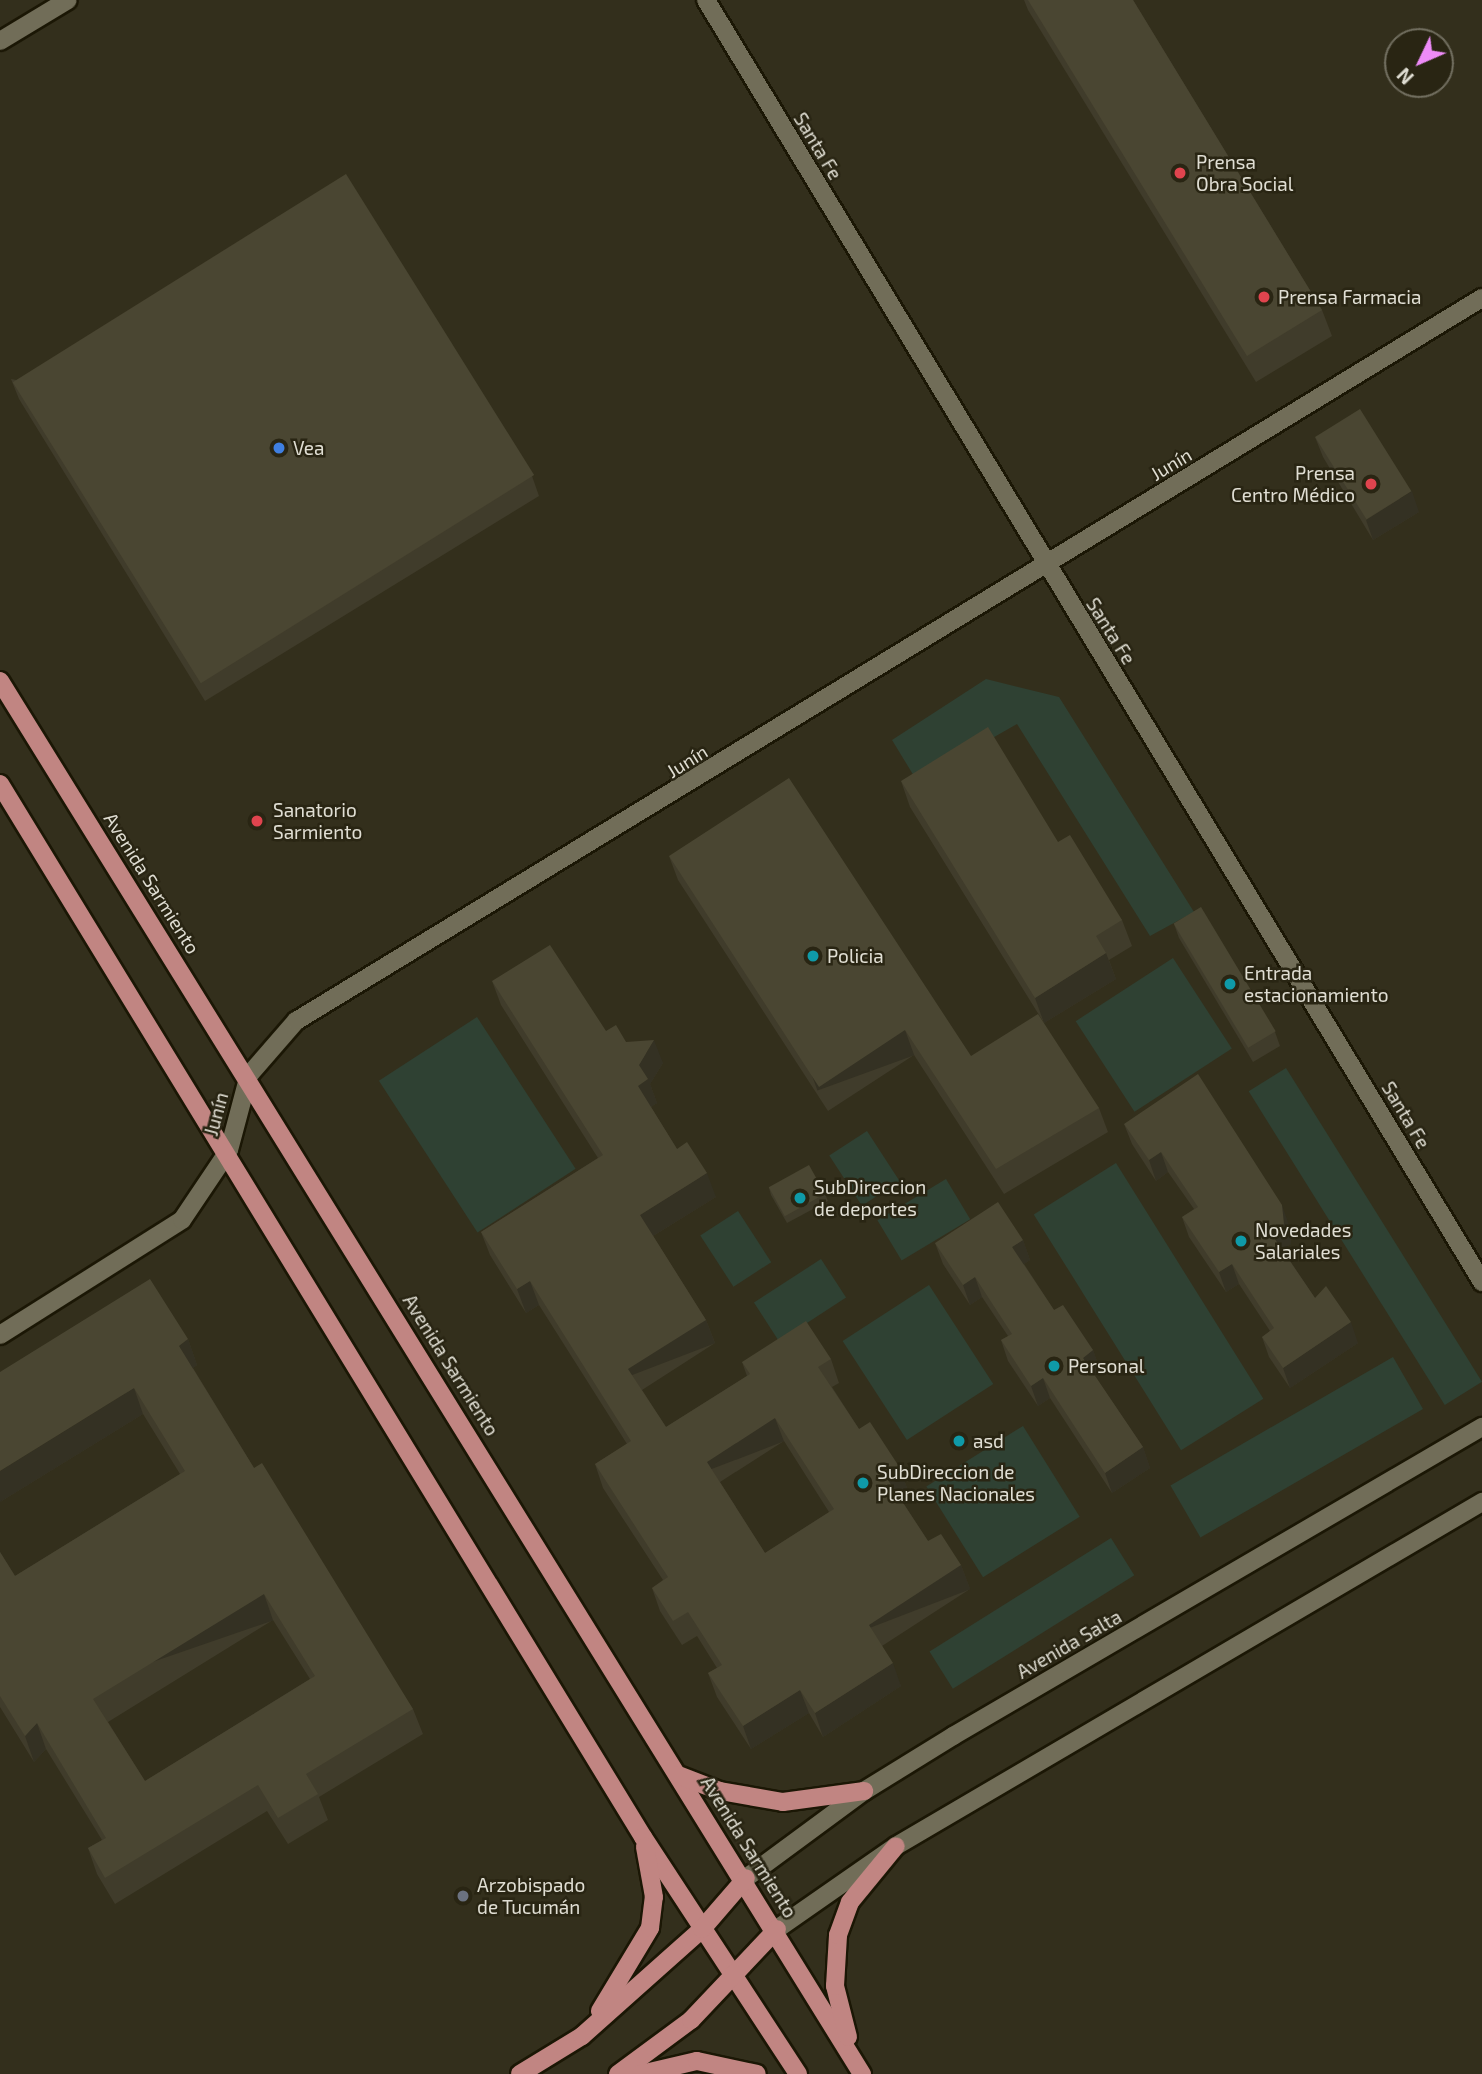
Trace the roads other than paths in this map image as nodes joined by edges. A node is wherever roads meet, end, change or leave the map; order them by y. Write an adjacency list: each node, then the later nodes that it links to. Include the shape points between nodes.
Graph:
1 (68, 0): 3 (street)
2 (706, 0): 5 (street, Santa Fe)
3 (0, 41)
4 (1482, 298): 5 (street, Junín)
5 (1045, 566): 8 (street, Junín, via 296,1021); 10 (street, Santa Fe)
6 (0, 681): 8 (main road, Avenida Sarmiento)
7 (0, 784): 9 (main road)
8 (248, 1075): 9 (street, Junín); 14 (main road, Avenida Sarmiento)
9 (229, 1150): 11 (street, Junín, via 181,1220); 16 (main road)
10 (1482, 1282)
11 (0, 1335)
12 (1482, 1427): 15 (street, Avenida Salta)
13 (1482, 1502): 17 (street)
14 (678, 1774): 15 (main road, via 720,1791 782,1802); 18 (main road, Avenida Sarmiento)
15 (864, 1791): 18 (street, Avenida Salta)
16 (643, 1837): 19 (main road); 22 (main road, via 654,1897 650,1928)
17 (896, 1846): 20 (street); 23 (main road, via 850,1902 838,1935 835,1986)
18 (746, 1878): 19 (main road, Avenida Salta); 20 (main road, Avenida Sarmiento)
19 (702, 1929): 21 (main road); 22 (main road, Avenida Salta)
20 (777, 1929): 21 (main road); 23 (main road, Avenida Sarmiento)
21 (732, 1979): 25 (main road, via 691,2020); 28 (main road)
22 (582, 2036): 24 (main road, Avenida Salta)
23 (860, 2070)
24 (520, 2074)
25 (618, 2074)
26 (641, 2074): 27 (main road, via 697,2061)
27 (757, 2074)
28 (798, 2074)

